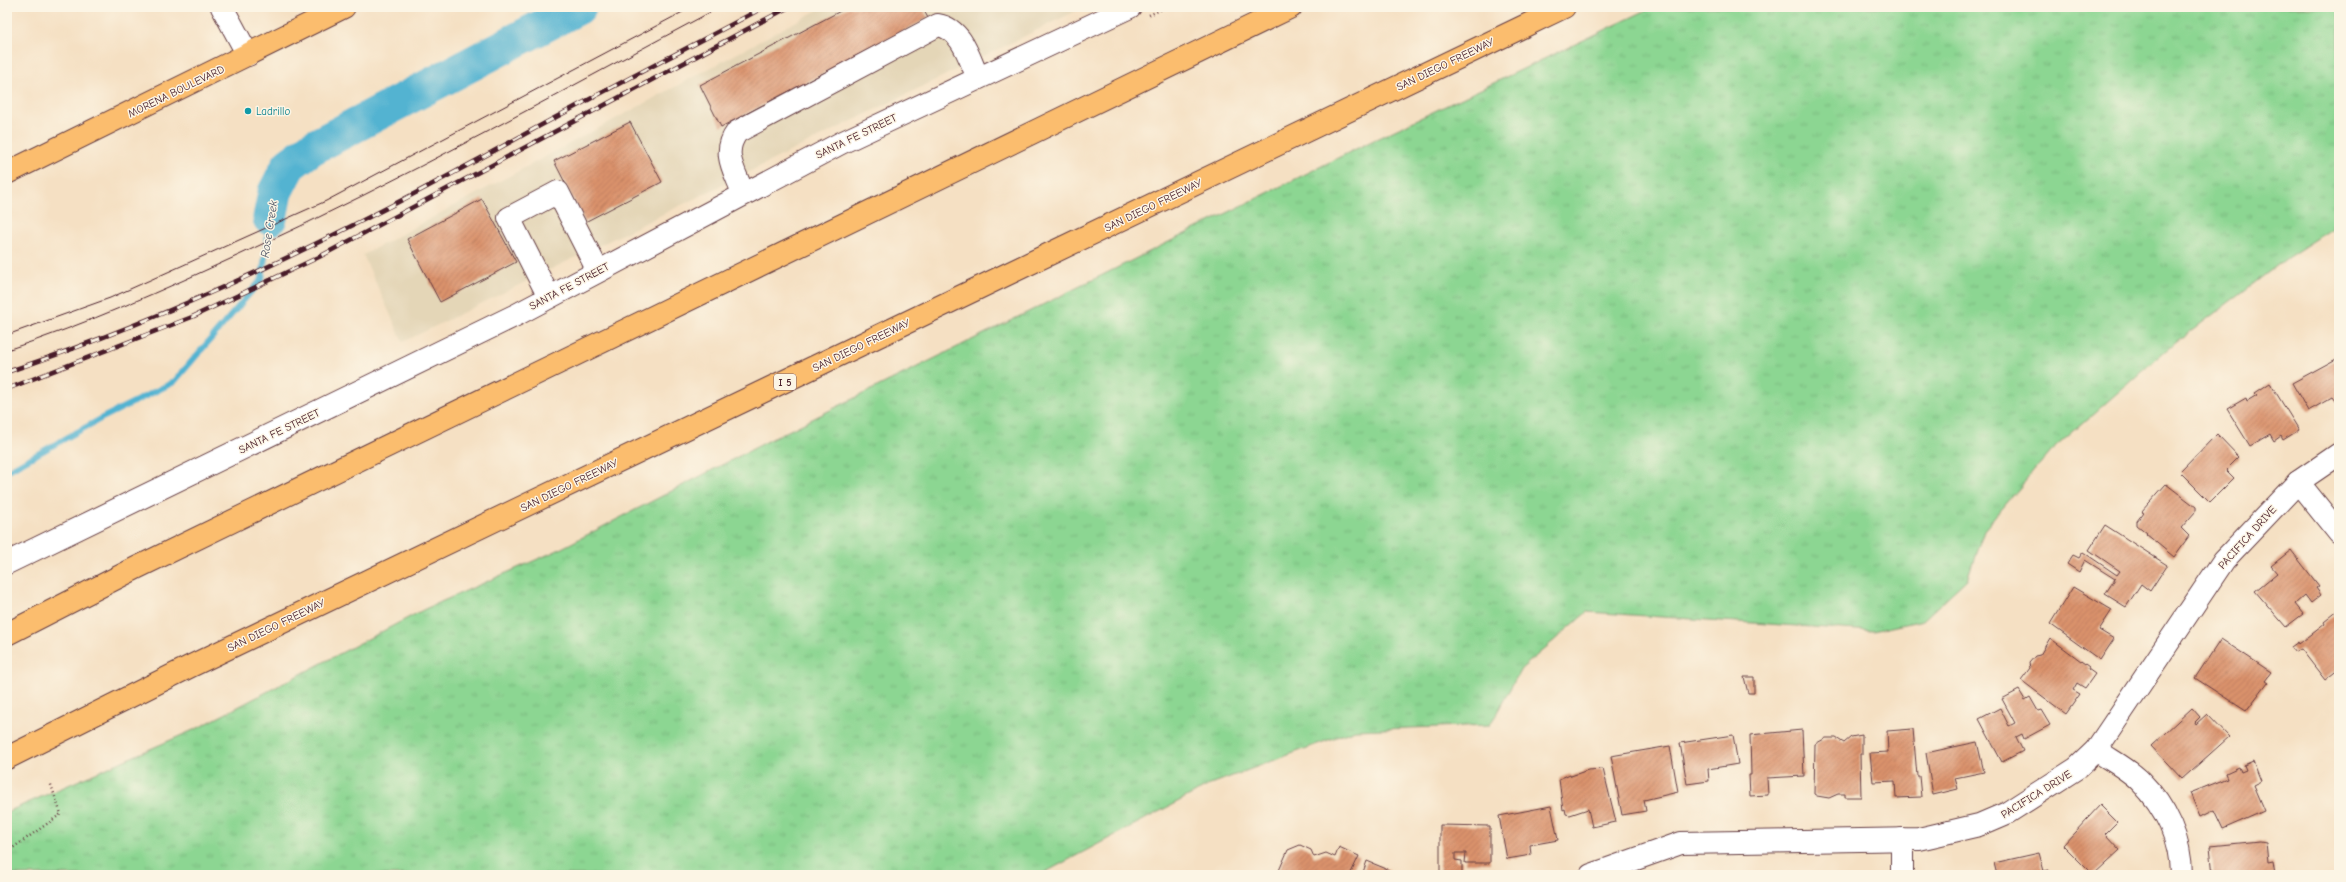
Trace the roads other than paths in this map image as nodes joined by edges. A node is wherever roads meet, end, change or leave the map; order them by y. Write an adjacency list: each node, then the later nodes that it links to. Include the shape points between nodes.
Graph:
1 (222, 7): 6 (street)
2 (344, 7): 6 (main road, MORENA BOULEVARD)
3 (1130, 7): 7 (street, SANTA FE STREET)
4 (1291, 7): 16 (main road, via 143,564)
5 (1564, 7): 18 (main road, SAN DIEGO FREEWAY / I 5, via 191,666)
6 (248, 55): 8 (main road, MORENA BOULEVARD)
7 (978, 78): 9 (street, SANTA FE STREET); 9 (street, via 957,34 948,27 938,25 737,132 730,141 729,154)
8 (7, 173)
9 (743, 193): 10 (street, SANTA FE STREET)
10 (598, 271): 11 (street, SANTA FE STREET); 11 (street, via 558,192 509,218)
11 (549, 297): 15 (street, SANTA FE STREET)
12 (2339, 454): 13 (street, PACIFICA DRIVE)
13 (2298, 482): 14 (street); 17 (street, PACIFICA DRIVE, via 2224,560)
14 (2339, 532)
15 (7, 564)
16 (7, 634)
17 (2096, 750): 19 (street, PACIFICA DRIVE, via 2077,768 2007,814 1978,825 1919,839); 22 (street, via 2141,781 2165,811 2181,856)
18 (7, 758)
19 (1902, 839): 20 (street, PACIFICA DRIVE, via 1681,843); 21 (street)
20 (1600, 873)
21 (1902, 875)
22 (2181, 875)

